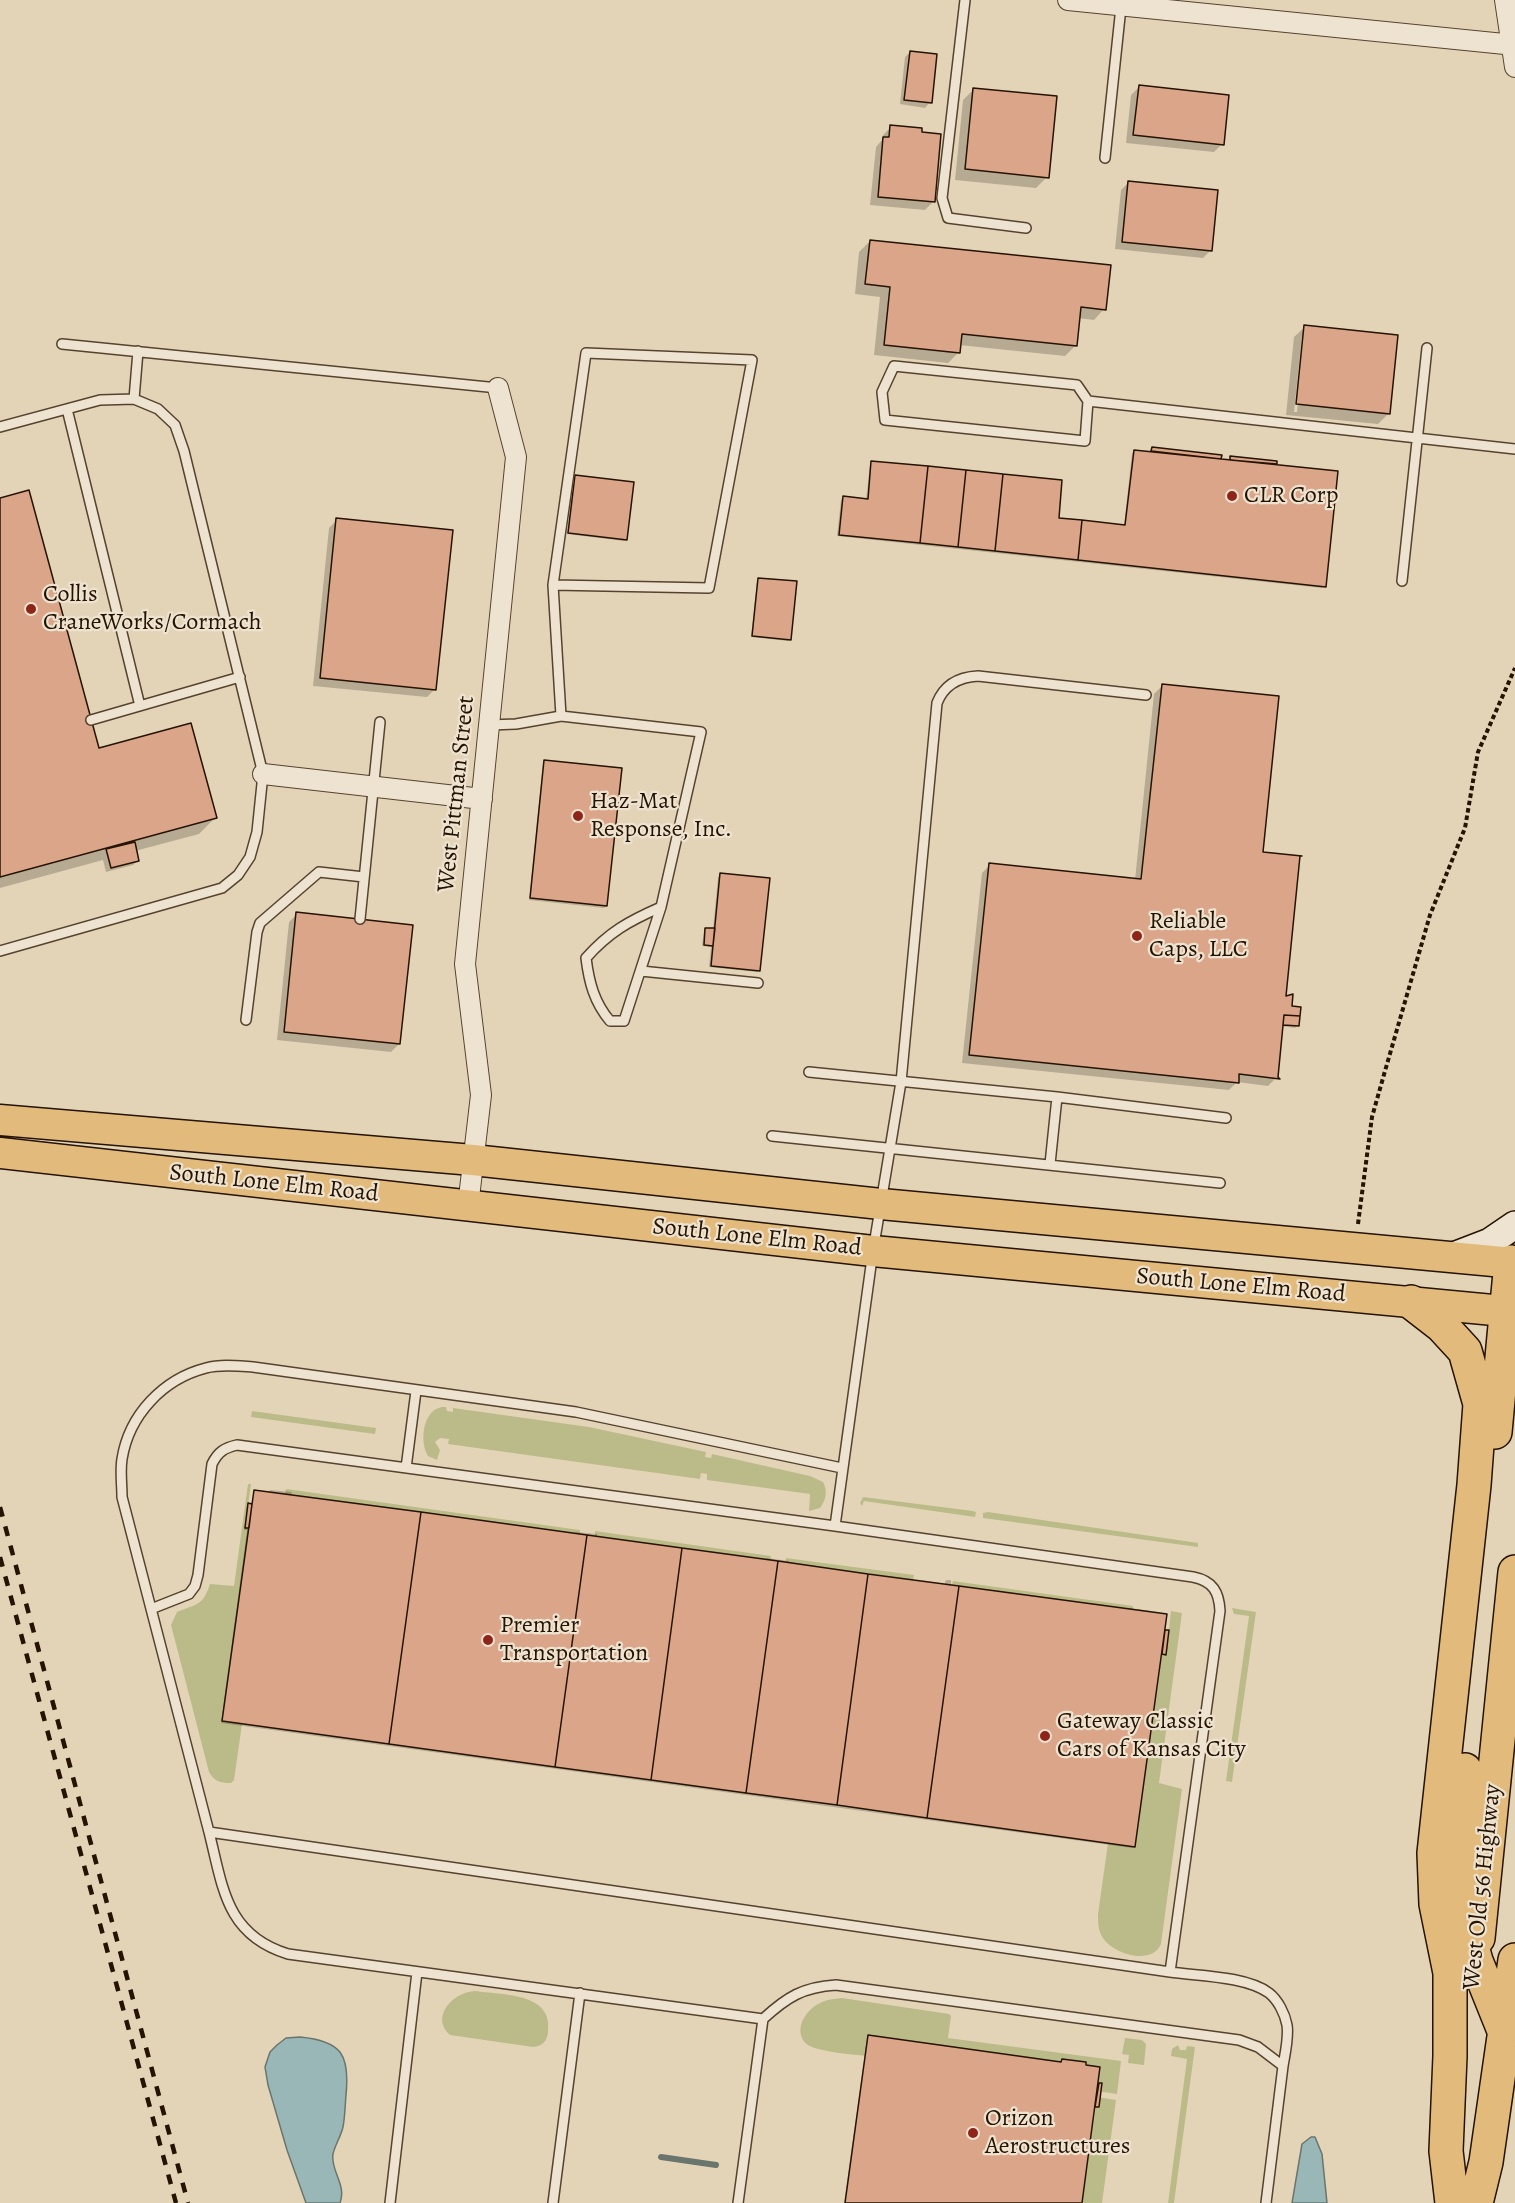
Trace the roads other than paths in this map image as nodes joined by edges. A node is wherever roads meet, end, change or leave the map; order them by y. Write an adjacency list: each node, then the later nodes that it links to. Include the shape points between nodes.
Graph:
1 (965, 0): 8 (lane, via 942,198 948,218)
2 (1068, 0): 4 (street)
3 (1505, 0): 5 (street)
4 (1121, 7): 5 (street); 7 (lane)
5 (1514, 45): 6 (street)
6 (1515, 67)
7 (1105, 158)
8 (1026, 228)
9 (62, 344): 11 (lane)
10 (1427, 348): 17 (lane)
11 (138, 351): 12 (lane); 13 (lane)
12 (498, 388): 27 (street, West Pittman Street, via 516,457)
13 (134, 399): 15 (lane, via 100,400); 21 (lane, via 158,409 175,425)
14 (1088, 401): 14 (lane, via 1077,385 894,366 882,392 885,420 1085,441); 17 (lane)
15 (67, 409): 16 (lane); 23 (lane)
16 (0, 427)
17 (1417, 438): 18 (lane); 19 (lane)
18 (1515, 449)
19 (1402, 581)
20 (553, 585): 20 (lane, via 709,588 752,360 586,353); 24 (lane)
21 (240, 677): 23 (lane); 28 (lane)
22 (1146, 695): 39 (lane, via 978,676 954,682 942,692 935,712)
23 (140, 706): 25 (lane)
24 (561, 716): 27 (lane); 32 (lane, via 701,732)
25 (91, 720)
26 (380, 722): 29 (lane)
27 (490, 725): 30 (street, West Pittman Street)
28 (263, 774): 29 (street); 34 (lane, via 250,857 238,875 222,888)
29 (374, 787): 30 (street); 31 (lane)
30 (482, 799): 46 (street, West Pittman Street, via 465,964 481,1095)
31 (364, 877): 33 (lane); 37 (lane, via 319,872 260,923)
32 (661, 908): 35 (lane); 35 (lane, via 628,922 601,941 586,958 599,1009 610,1021 624,1021)
33 (360, 919)
34 (0, 951)
35 (641, 971): 36 (lane)
36 (758, 983)
37 (246, 1020)
38 (809, 1072): 39 (lane)
39 (901, 1082): 40 (lane); 44 (lane)
40 (1057, 1097): 41 (lane); 47 (lane)
41 (1226, 1118)
42 (1, 1120): 46 (main road, South Lone Elm Road)
43 (772, 1136): 44 (lane)
44 (891, 1148): 47 (lane); 49 (lane)
45 (2, 1154): 50 (main road, South Lone Elm Road)
46 (473, 1160): 49 (main road, South Lone Elm Road); 50 (street, West Pittman Street)
47 (1050, 1164): 48 (lane)
48 (1220, 1183)
49 (880, 1204): 52 (lane); 53 (main road, South Lone Elm Road)
50 (468, 1206): 52 (main road, South Lone Elm Road)
51 (1515, 1225): 53 (main road, via 1490,1242)
52 (873, 1251): 55 (main road, South Lone Elm Road); 59 (lane)
53 (1450, 1257): 54 (main road, South Lone Elm Road)
54 (1513, 1262): 56 (highway)
55 (1411, 1302): 56 (main road, South Lone Elm Road); 76 (highway, via 1442,1326 1465,1351 1480,1404 1434,1852 1436,1904 1450,1973 1446,2151)
56 (1511, 1311): 65 (highway, via 1462,1799 1457,1889)
57 (416, 1390): 58 (lane); 59 (lane, via 593,1415); 62 (lane, via 231,1365 185,1376 152,1398 128,1438 121,1477 122,1497)
58 (406, 1468): 60 (lane); 62 (lane, via 237,1444 225,1448 212,1464 195,1587 189,1594)
59 (842, 1468): 60 (lane)
60 (835, 1526): 67 (lane, via 1193,1577 1209,1582 1216,1590 1220,1611)
61 (1515, 1572): 65 (highway, West Old 56 Highway)
62 (151, 1609): 63 (lane)
63 (209, 1832): 66 (lane, via 230,1906 246,1931 261,1943 288,1954); 67 (lane)
64 (1515, 1960): 70 (highway, West Old 56 Highway)
65 (1476, 1961): 70 (highway); 77 (highway, West Old 56 Highway, via 1463,2103)
66 (417, 1972): 68 (lane); 72 (lane)
67 (1170, 1972): 71 (lane, via 1237,1981 1271,1994 1287,2026)
68 (580, 1993): 69 (lane); 73 (lane)
69 (763, 2019): 71 (lane, via 784,2000 803,1990 836,1985 1239,2040 1258,2047); 74 (lane)
70 (1505, 2033): 78 (highway, West Old 56 Highway)
71 (1284, 2066): 75 (lane)
72 (390, 2203)
73 (553, 2203)
74 (738, 2203)
75 (1266, 2203)
76 (1452, 2203)
77 (1461, 2203)
78 (1476, 2203)

